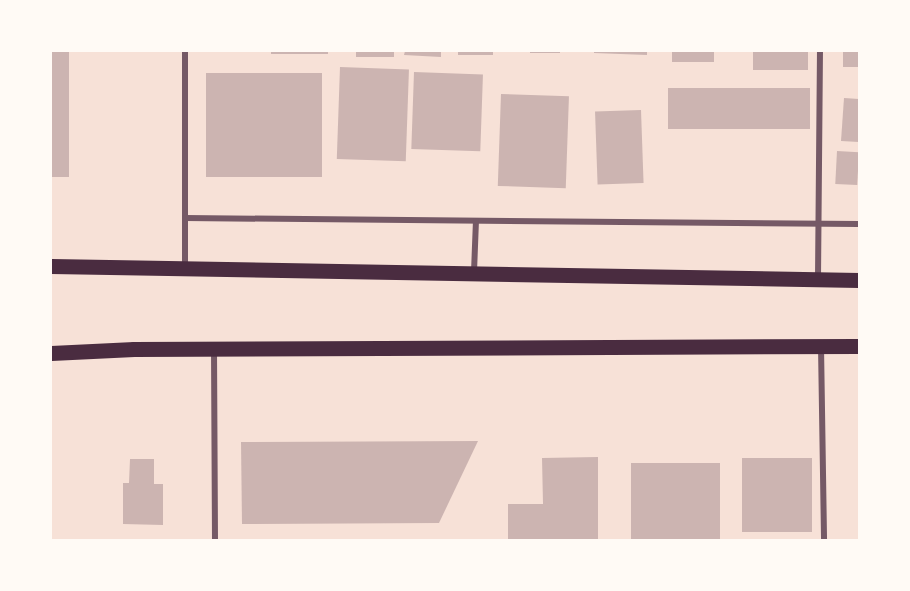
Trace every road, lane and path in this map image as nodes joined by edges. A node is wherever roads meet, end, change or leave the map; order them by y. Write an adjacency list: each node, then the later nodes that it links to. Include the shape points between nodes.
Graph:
1 (185, 51): 3 (street)
2 (820, 51): 6 (street)
3 (185, 218): 4 (street); 8 (street)
4 (476, 221): 6 (street); 9 (street)
5 (859, 224): 6 (street)
6 (818, 225): 10 (street)
7 (51, 266): 8 (main road)
8 (185, 268): 9 (main road)
9 (474, 273): 10 (main road)
10 (818, 280): 11 (main road)
11 (859, 280)
12 (821, 346): 13 (main road); 14 (main road); 17 (street)
13 (859, 346)
14 (214, 349): 15 (main road); 16 (street)
15 (51, 353)
16 (215, 540)
17 (824, 540)

